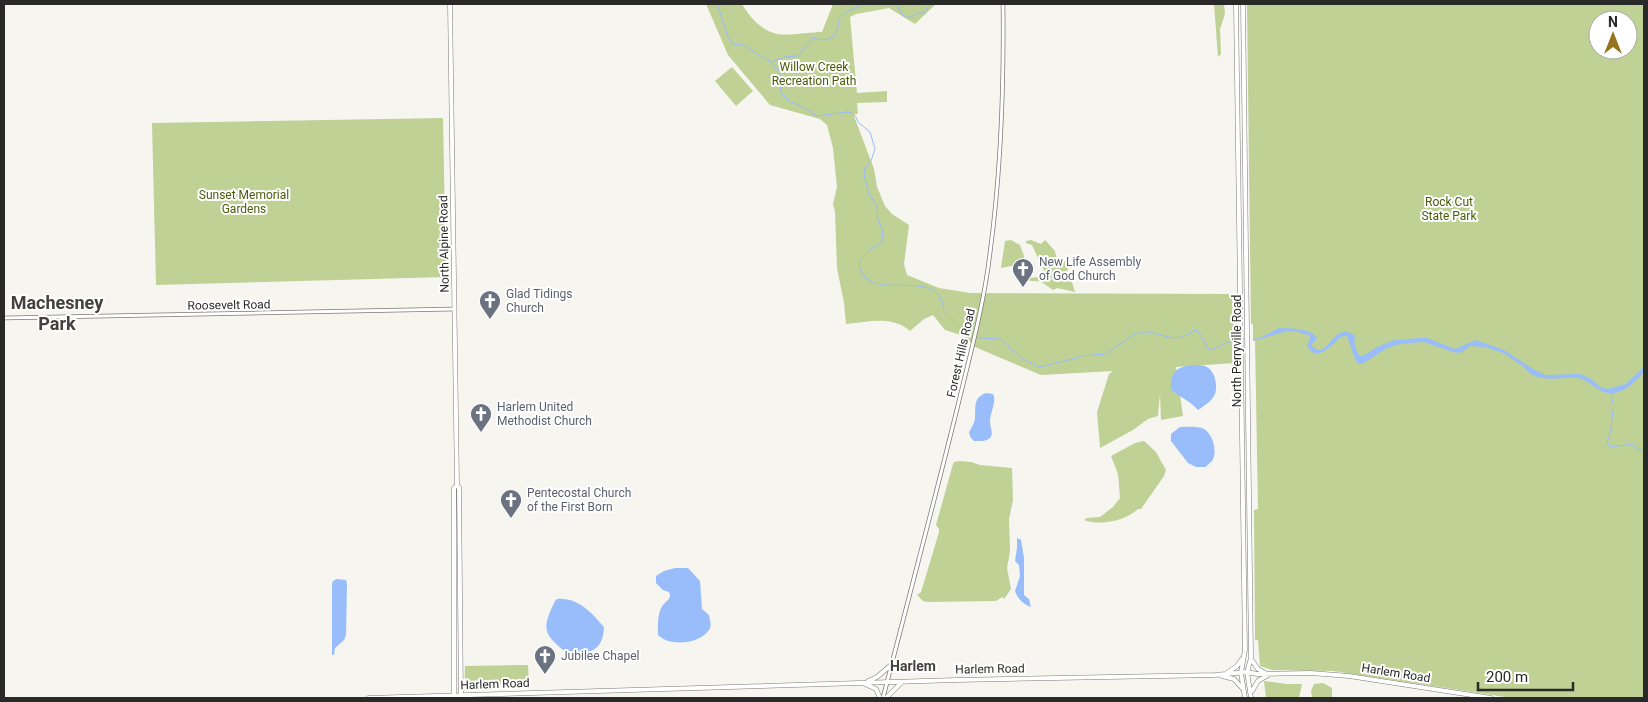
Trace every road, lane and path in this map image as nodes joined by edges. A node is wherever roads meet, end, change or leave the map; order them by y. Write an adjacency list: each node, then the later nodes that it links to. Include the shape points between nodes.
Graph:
1 (450, 4): 5 (main road, North Alpine Road)
2 (1004, 4): 10 (street, Forest Hills Road, via 1004,63 990,254 949,442)
3 (1236, 4): 8 (main road, North Perryville Road)
4 (1243, 4): 9 (main road, North Perryville Road)
5 (455, 309): 6 (street, Roosevelt Road); 7 (main road, North Alpine Road)
6 (4, 318)
7 (457, 485): 20 (main road, North Alpine Road, via 454,488); 21 (main road, North Alpine Road)
8 (1245, 650): 11 (main road, North Perryville Road); 14 (main road, via 1237,666 1226,674)
9 (1251, 658): 12 (main road, North Perryville Road); 13 (main road, via 1258,669)
10 (891, 665): 15 (street, Forest Hills Road); 17 (main road, via 877,677)
11 (1242, 672): 12 (main road, Harlem Road); 14 (main road, Harlem Road); 19 (main road, North Perryville Road)
12 (1247, 672): 13 (main road, Harlem Road); 18 (main road, North Perryville Road)
13 (1270, 674): 18 (main road, via 1258,681); 25 (main road, Harlem Road, via 1349,676)
14 (1215, 675): 16 (main road, Harlem Road); 19 (main road, via 1234,679 1242,686)
15 (887, 682): 16 (main road, Harlem Road); 17 (main road, Harlem Road); 23 (street, Forest Hills Road)
16 (903, 682): 23 (main road)
17 (863, 683): 21 (main road, Harlem Road); 23 (main road, via 876,689)
18 (1251, 693): 24 (main road, North Perryville Road)
19 (1245, 696)
20 (454, 697): 21 (main road, Harlem Road); 22 (main road, Harlem Road)
21 (461, 697)
22 (368, 698)
23 (883, 698)
24 (1251, 698)
25 (1491, 698)

